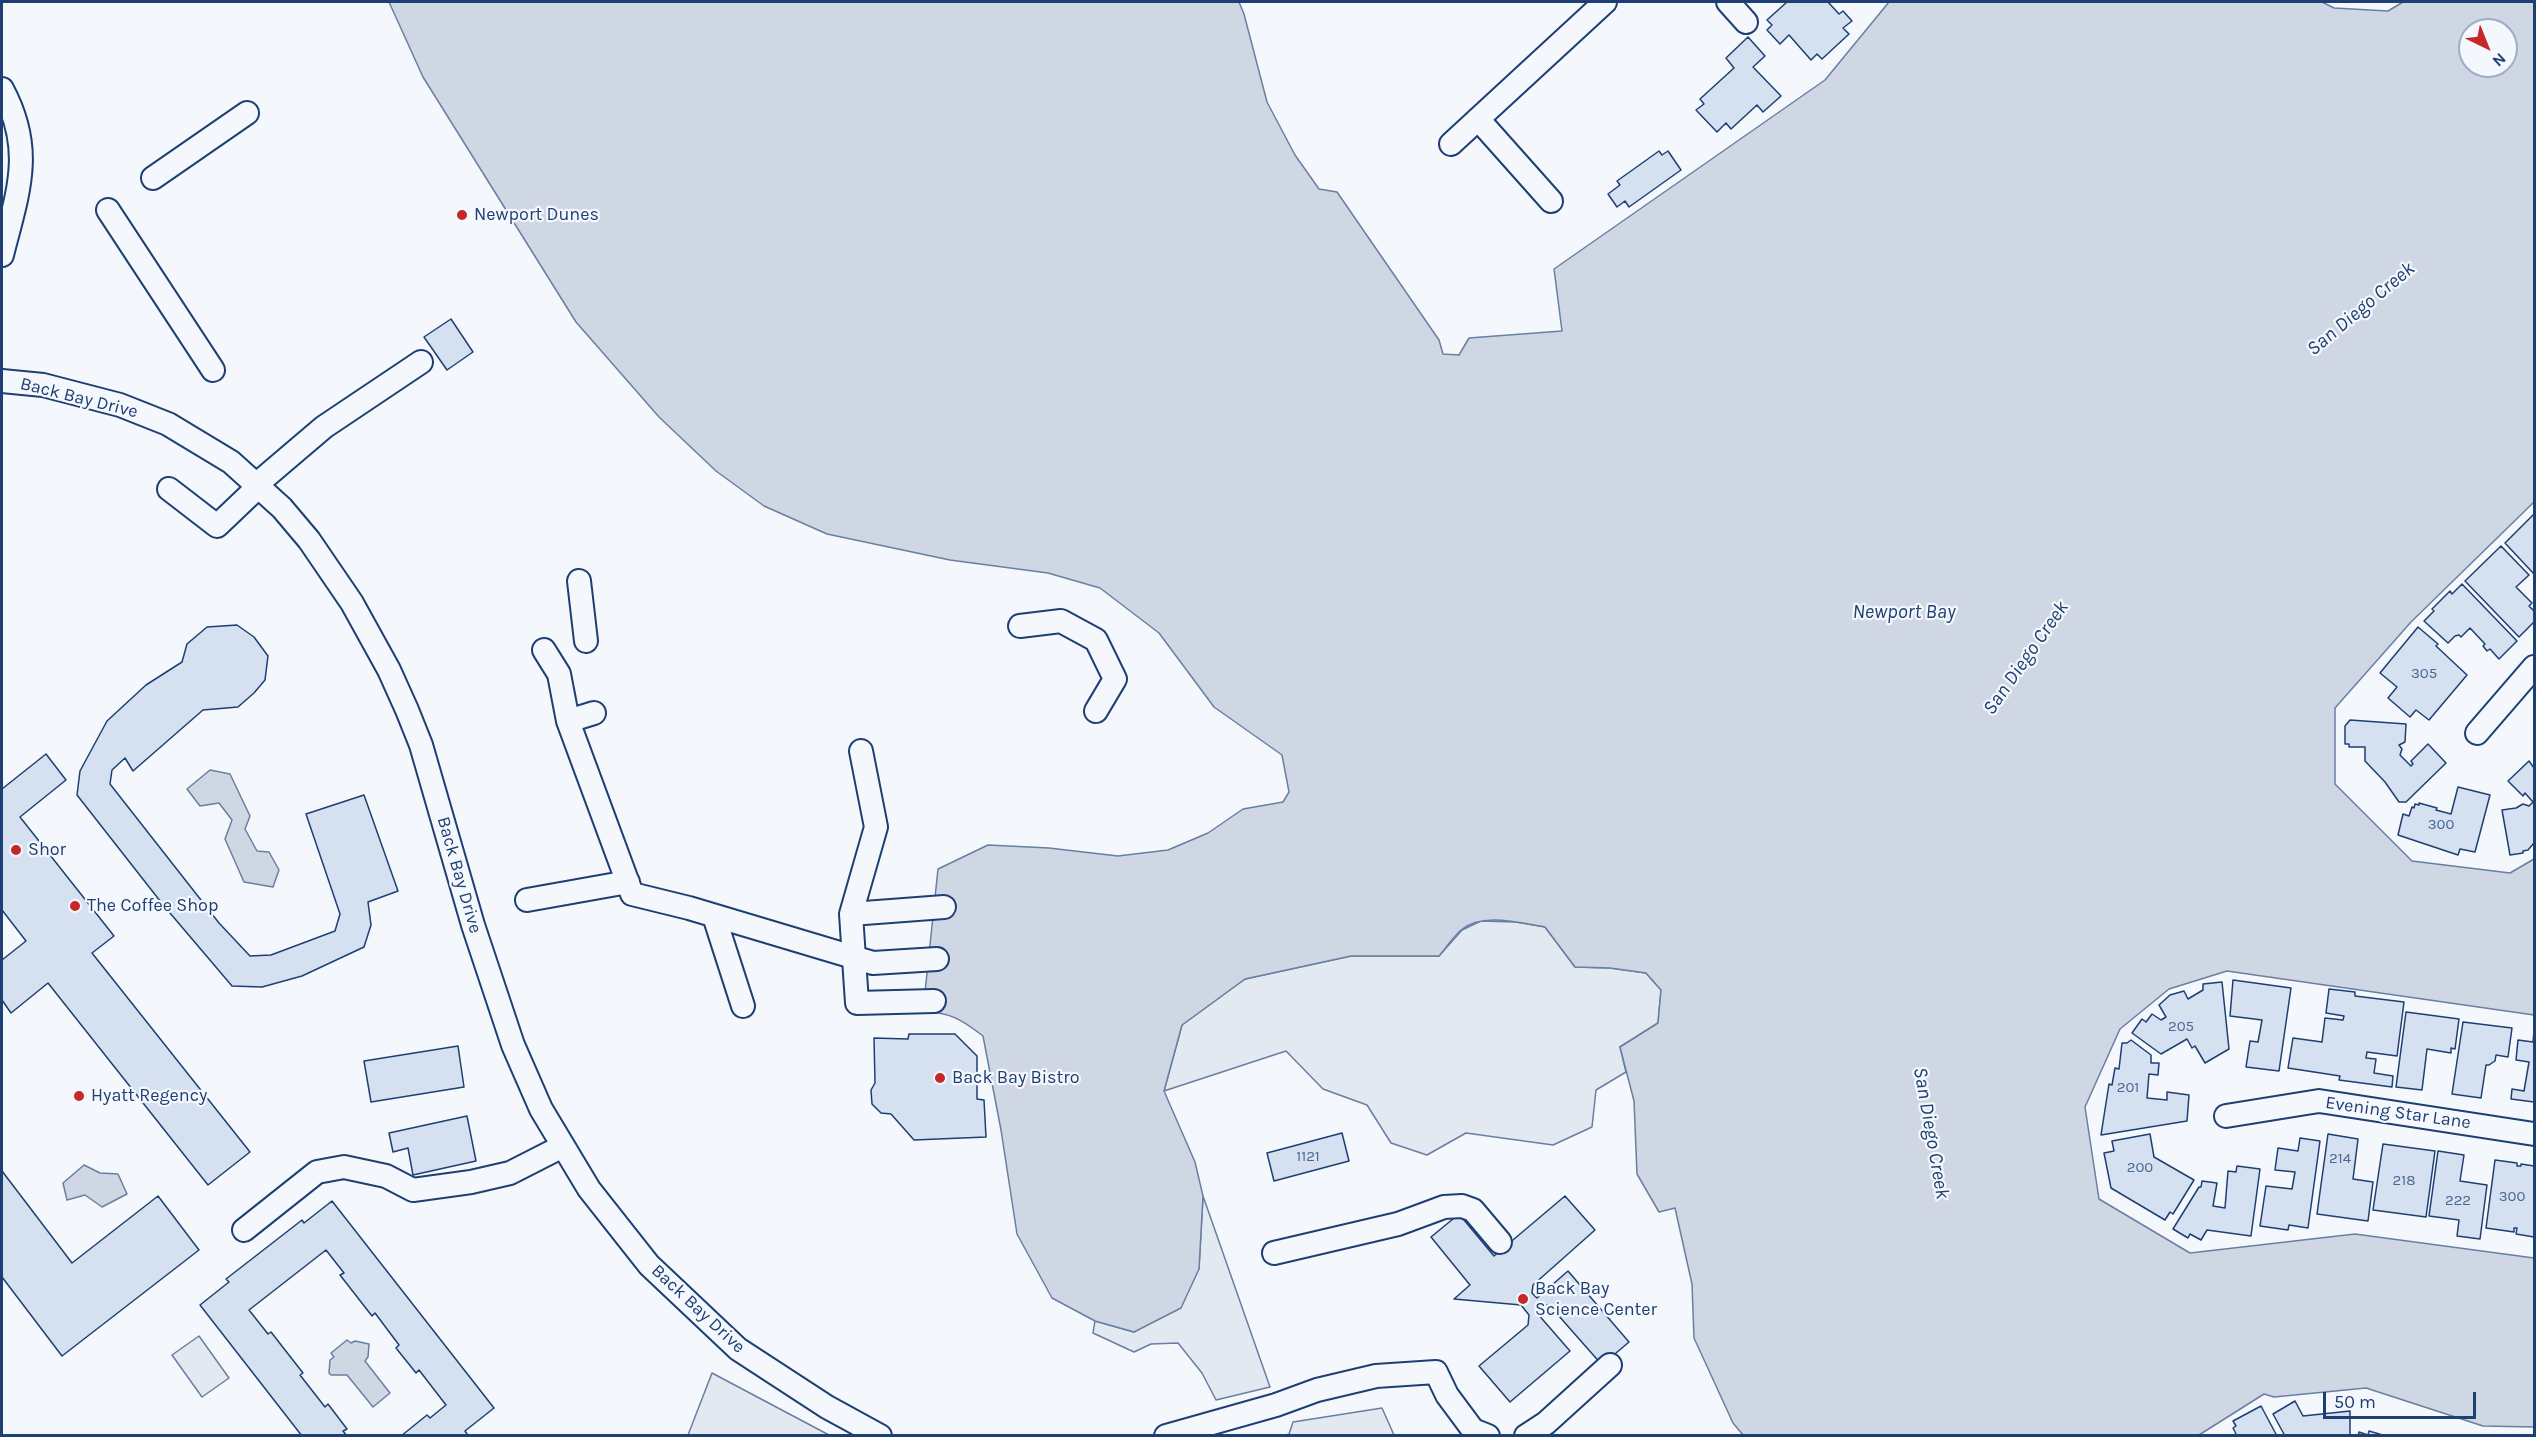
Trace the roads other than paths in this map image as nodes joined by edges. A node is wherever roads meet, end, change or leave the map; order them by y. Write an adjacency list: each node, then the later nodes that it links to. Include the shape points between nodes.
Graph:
1 (1605, 2): 6 (street)
2 (1728, 2): 3 (street)
3 (1746, 22)
4 (2, 89): 11 (street, via 15,116 22,152 19,187)
5 (247, 113): 8 (street)
6 (1478, 119): 7 (street); 9 (street)
7 (1451, 144)
8 (153, 178)
9 (1551, 201)
10 (108, 210): 13 (street)
11 (2, 255)
12 (422, 363): 15 (street, via 324,427)
13 (213, 370)
14 (2, 381): 15 (street, Back Bay Drive, via 43,385 120,405 168,424 207,446)
15 (258, 485): 16 (street, via 218,526); 38 (street, Back Bay Drive, via 309,540 352,603 389,670 421,745 473,925 513,1045 541,1109)
16 (170, 489)
17 (579, 581): 19 (street)
18 (1020, 627): 22 (street, via 1061,621 1096,640 1115,679)
19 (586, 641)
20 (544, 650): 24 (street, via 559,674)
21 (2535, 667): 25 (street)
22 (1096, 711)
23 (594, 713): 24 (street)
24 (568, 721): 27 (street)
25 (2477, 733)
26 (861, 751): 30 (street, via 876,827)
27 (628, 882): 28 (street); 31 (street, via 632,894)
28 (526, 900)
29 (944, 907): 30 (street)
30 (851, 914): 32 (street)
31 (714, 916): 32 (street); 35 (street)
32 (854, 958): 33 (street, via 873,963); 34 (street, via 857,1003)
33 (937, 959)
34 (934, 1001)
35 (743, 1006)
36 (2226, 1116): 37 (street, Evening Star Lane, via 2319,1101)
37 (2535, 1134)
38 (563, 1146): 39 (street, via 510,1173 413,1190 386,1176 344,1167 317,1172); 43 (street, Back Bay Drive, via 589,1189 649,1265 738,1349)
39 (244, 1230)
40 (1500, 1242): 41 (street, via 1473,1210 1462,1206 1444,1207 1398,1224)
41 (1274, 1253)
42 (1610, 1365): 46 (street)
43 (880, 1436)
44 (1166, 1436): 45 (street, via 1376,1376 1436,1372 1446,1395 1473,1430)
45 (1488, 1436)
46 (1526, 1436)

